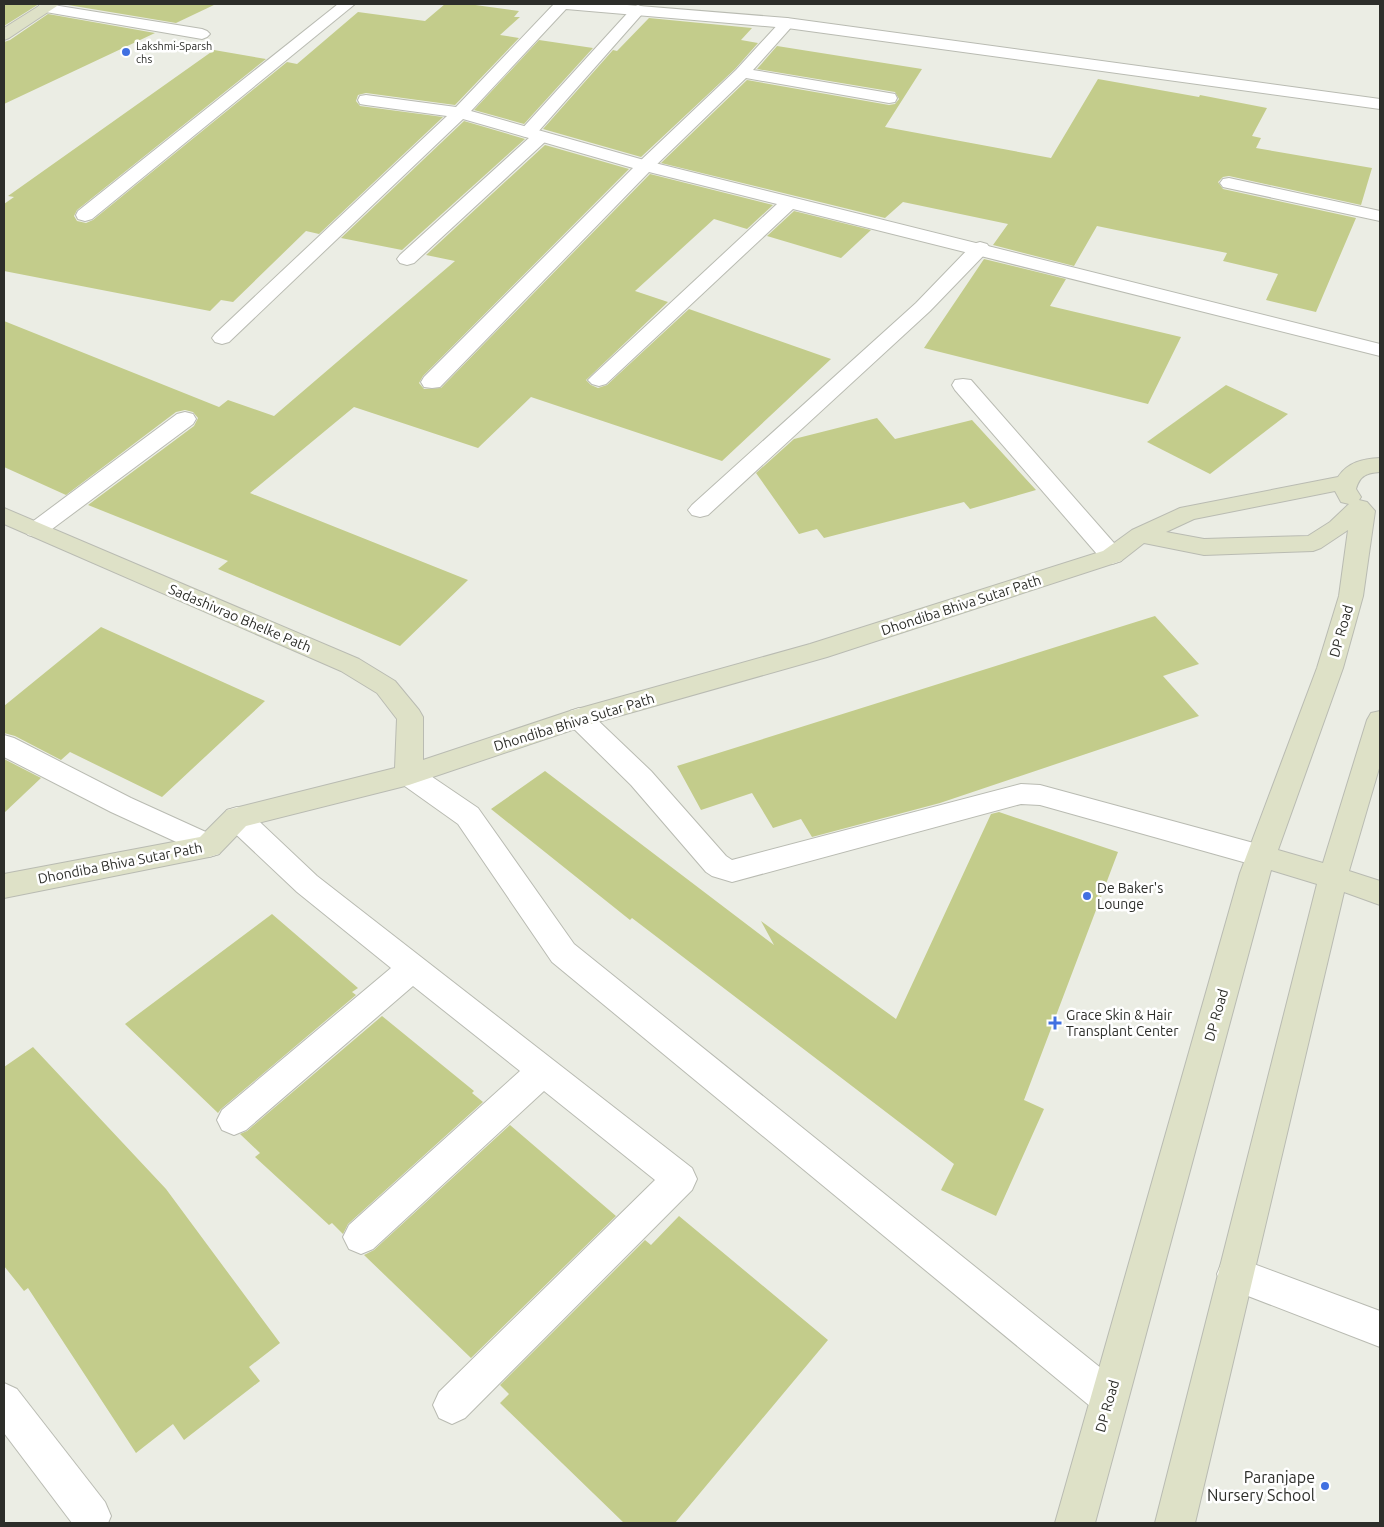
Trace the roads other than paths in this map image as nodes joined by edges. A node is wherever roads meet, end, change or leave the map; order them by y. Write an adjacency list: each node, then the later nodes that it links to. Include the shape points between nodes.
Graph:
1 (347, 4): 17 (street)
2 (564, 4): 4 (street); 12 (street)
3 (49, 6): 6 (street); 7 (street)
4 (638, 10): 5 (street); 13 (street)
5 (788, 23): 8 (street); 11 (street)
6 (202, 34)
7 (4, 35)
8 (742, 73): 9 (street); 14 (street)
9 (889, 98)
10 (366, 100): 12 (street)
11 (1380, 104)
12 (460, 113): 13 (street); 21 (street)
13 (534, 135): 14 (street); 20 (street)
14 (645, 166): 16 (street); 24 (street)
15 (1229, 183): 18 (street)
16 (791, 201): 19 (street); 23 (street)
17 (85, 215)
18 (1380, 216)
19 (980, 248): 22 (street); 29 (street, via 923,307)
20 (406, 259)
21 (222, 338)
22 (1380, 350)
23 (599, 380)
24 (432, 382)
25 (963, 385): 34 (street)
26 (185, 419): 32 (street)
27 (1376, 463): 28 (street, via 1355,470)
28 (1346, 482): 30 (street, via 1345,489 1351,501); 33 (street, Dhondiba Bhiva Sutar Path, via 1188,513)
29 (700, 510)
30 (1368, 512): 33 (street, via 1313,543 1204,547); 41 (street, DP Road, via 1351,596 1330,668)
31 (4, 515): 32 (street, Sadashivrao Bhelke Path)
32 (36, 530): 38 (street, Sadashivrao Bhelke Path, via 350,665 386,687 410,717)
33 (1140, 535): 34 (street, Dhondiba Bhiva Sutar Path)
34 (1112, 556): 35 (street, Dhondiba Bhiva Sutar Path, via 818,651)
35 (579, 718): 38 (street, Dhondiba Bhiva Sutar Path); 41 (street, via 641,778 716,864 732,871 1022,794 1040,796)
36 (1380, 720): 42 (street)
37 (4, 744): 40 (street)
38 (409, 774): 39 (street, Dhondiba Bhiva Sutar Path); 51 (street, via 468,816 563,953)
39 (237, 818): 40 (street, Dhondiba Bhiva Sutar Path); 45 (street, via 307,884)
40 (209, 846): 43 (street, Dhondiba Bhiva Sutar Path)
41 (1261, 856): 42 (street); 51 (street, DP Road)
42 (1334, 877): 44 (street); 49 (street)
43 (4, 885)
44 (1380, 893)
45 (412, 968): 46 (street); 47 (street)
46 (543, 1071): 48 (street); 53 (street, via 680,1178)
47 (234, 1120)
48 (361, 1237)
49 (1235, 1274): 50 (street); 56 (street)
50 (1380, 1329)
51 (1110, 1398): 55 (street, DP Road)
52 (4, 1402): 54 (street)
53 (452, 1405)
54 (91, 1516)
55 (1075, 1523)
56 (1174, 1523)

